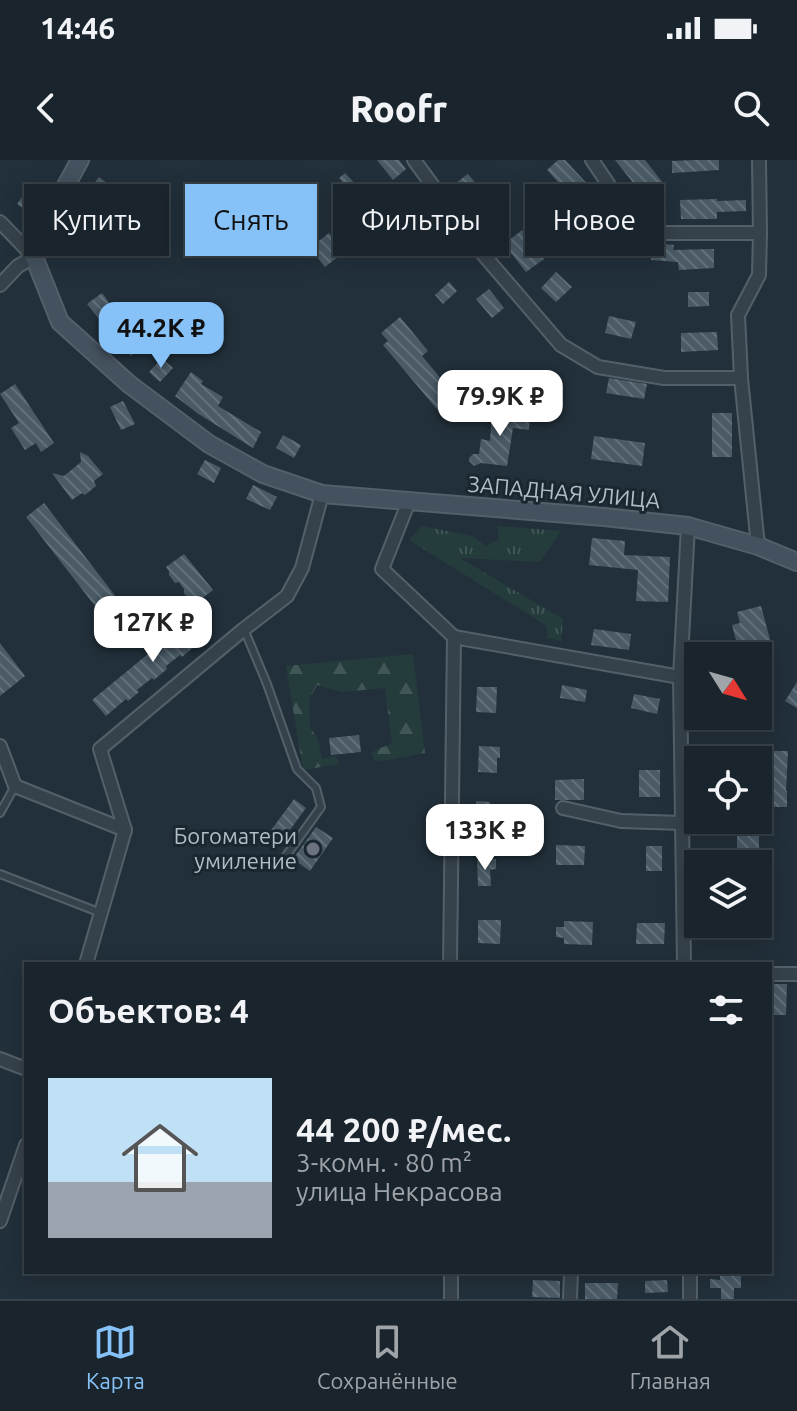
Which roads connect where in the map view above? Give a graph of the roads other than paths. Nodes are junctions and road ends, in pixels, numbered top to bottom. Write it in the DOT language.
graph roads {
  1 [pos="80,160"];
  2 [pos="414,160"];
  3 [pos="592,160"];
  4 [pos="759,160"];
  5 [pos="0,222"];
  6 [pos="760,233"];
  7 [pos="34,257"];
  8 [pos="0,285"];
  9 [pos="741,378"];
  10 [pos="322,494"];
  11 [pos="409,501"];
  12 [pos="688,526"];
  13 [pos="758,546"];
  14 [pos="797,562"];
  15 [pos="244,629"];
  16 [pos="454,637"];
  17 [pos="680,677"];
  18 [pos="0,746"];
  19 [pos="15,786"];
  20 [pos="563,808"];
  21 [pos="0,813"];
  22 [pos="682,823"];
  23 [pos="125,830"];
  24 [pos="283,860"];
  25 [pos="0,874"];
  26 [pos="101,913"];
  27 [pos="87,962"];
  28 [pos="450,962"];
  29 [pos="684,962"];
  30 [pos="772,974"];
  31 [pos="797,974"];
  32 [pos="0,1059"];
  33 [pos="24,1068"];
  34 [pos="24,1151"];
  35 [pos="0,1221"];
  36 [pos="451,1274"];
  37 [pos="571,1274"];
  38 [pos="690,1274"];
  39 [pos="451,1299"];
  40 [pos="570,1299"];
  41 [pos="690,1299"];
  1 -- 7 [label="street"];
  2 -- 9 [label="street"];
  3 -- 6 [label="street"];
  4 -- 6 [label="street"];
  5 -- 7 [label="street"];
  6 -- 9 [label="street"];
  7 -- 8 [label="street"];
  7 -- 10 [label="street, ЗАПАДНАЯ УЛИЦА"];
  9 -- 13 [label="street"];
  10 -- 11 [label="street, ЗАПАДНАЯ УЛИЦА"];
  10 -- 15 [label="street"];
  11 -- 12 [label="street, ЗАПАДНАЯ УЛИЦА"];
  11 -- 16 [label="street"];
  12 -- 13 [label="street, ЗАПАДНАЯ УЛИЦА"];
  12 -- 17 [label="street"];
  13 -- 14 [label="street, ЗАПАДНАЯ УЛИЦА"];
  15 -- 23 [label="street"];
  15 -- 24 [label="lane"];
  16 -- 17 [label="street"];
  16 -- 28 [label="street"];
  17 -- 22 [label="street"];
  18 -- 19 [label="street"];
  19 -- 21 [label="lane"];
  19 -- 23 [label="street"];
  20 -- 22 [label="street"];
  22 -- 29 [label="street"];
  23 -- 26 [label="street"];
  25 -- 26 [label="lane"];
  26 -- 27 [label="street"];
  30 -- 31 [label="street"];
  32 -- 33 [label="street"];
  34 -- 35 [label="street"];
  36 -- 39 [label="street"];
  37 -- 40 [label="street"];
  38 -- 41 [label="street"];
}
